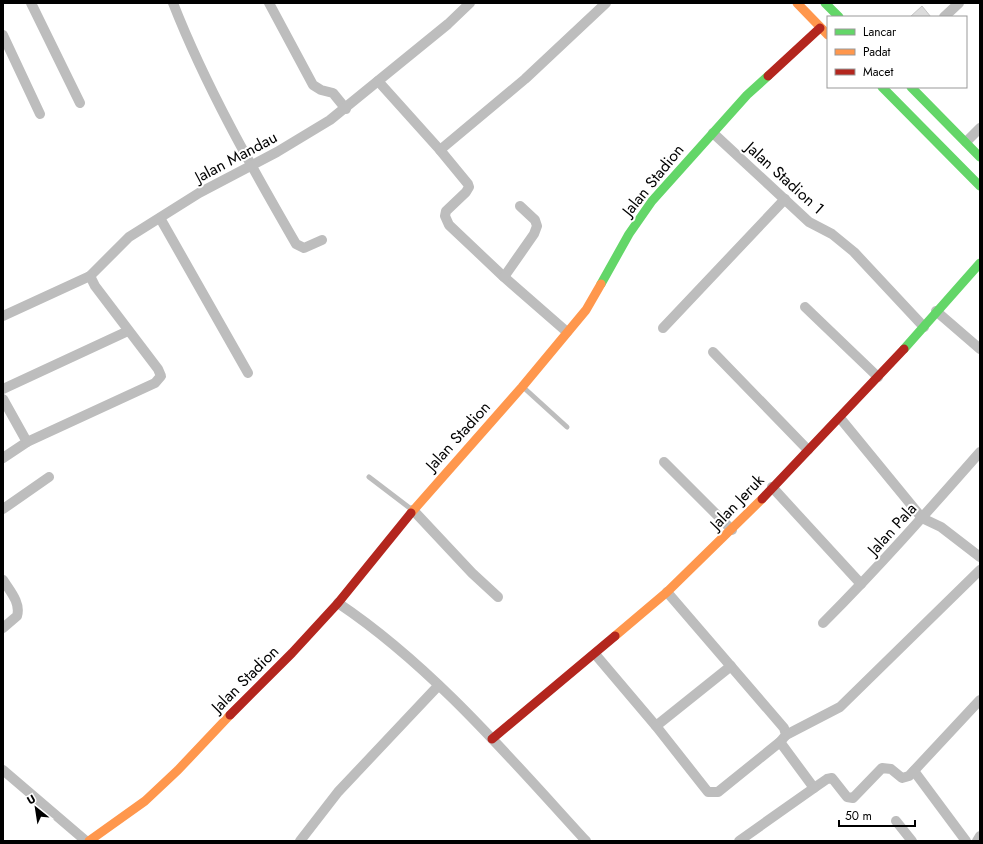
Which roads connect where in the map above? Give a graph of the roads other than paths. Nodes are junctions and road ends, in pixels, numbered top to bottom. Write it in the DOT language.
graph roads {
  1 [pos="31,3"];
  2 [pos="173,3"];
  3 [pos="269,3"];
  4 [pos="470,3"];
  5 [pos="606,3"];
  6 [pos="797,3"];
  7 [pos="825,3"];
  8 [pos="959,3"];
  9 [pos="839,16"];
  10 [pos="945,16"];
  11 [pos="820,28"];
  12 [pos="827,34"];
  13 [pos="3,35"];
  14 [pos="378,81"];
  15 [pos="883,88"];
  16 [pos="912,88"];
  17 [pos="80,103"];
  18 [pos="346,109"];
  19 [pos="40,114"];
  20 [pos="980,128"];
  21 [pos="713,133"];
  22 [pos="966,142"];
  23 [pos="440,150"];
  24 [pos="980,157"];
  25 [pos="251,165"];
  26 [pos="980,186"];
  27 [pos="785,199"];
  28 [pos="520,206"];
  29 [pos="160,218"];
  30 [pos="322,240"];
  31 [pos="980,263"];
  32 [pos="90,276"];
  33 [pos="504,277"];
  34 [pos="805,307"];
  35 [pos="936,311"];
  36 [pos="3,316"];
  37 [pos="924,327"];
  38 [pos="663,328"];
  39 [pos="128,331"];
  40 [pos="567,332"];
  41 [pos="980,349"];
  42 [pos="713,352"];
  43 [pos="248,373"];
  44 [pos="878,377"];
  45 [pos="522,387"];
  46 [pos="3,389"];
  47 [pos="3,399"];
  48 [pos="840,418"];
  49 [pos="567,427"];
  50 [pos="27,442"];
  51 [pos="808,450"];
  52 [pos="980,452"];
  53 [pos="3,458"];
  54 [pos="664,462"];
  55 [pos="369,477"];
  56 [pos="49,478"];
  57 [pos="772,487"];
  58 [pos="3,510"];
  59 [pos="413,510"];
  60 [pos="922,518"];
  61 [pos="732,530"];
  62 [pos="980,558"];
  63 [pos="980,570"];
  64 [pos="3,580"];
  65 [pos="861,584"];
  66 [pos="667,592"];
  67 [pos="498,597"];
  68 [pos="338,603"];
  69 [pos="822,623"];
  70 [pos="3,628"];
  71 [pos="595,654"];
  72 [pos="731,666"];
  73 [pos="438,686"];
  74 [pos="980,700"];
  75 [pos="656,726"];
  76 [pos="783,738"];
  77 [pos="492,739"];
  78 [pos="3,770"];
  79 [pos="914,771"];
  80 [pos="814,788"];
  81 [pos="896,821"];
  82 [pos="980,836"];
  83 [pos="86,841"];
  84 [pos="89,841"];
  85 [pos="300,841"];
  86 [pos="586,841"];
  87 [pos="739,841"];
  88 [pos="912,841"];
  89 [pos="966,841"];
  90 [pos="977,841"];
  1 -- 17 [label="street"];
  2 -- 25 [label="street"];
  3 -- 18 [label="street"];
  4 -- 14 [label="street, Jalan Mandau"];
  5 -- 23 [label="street"];
  6 -- 11 [label="main road"];
  7 -- 9 [label="main road"];
  8 -- 10 [label="street"];
  11 -- 12 [label="main road"];
  11 -- 21 [label="main road, Jalan Stadion"];
  13 -- 19 [label="street"];
  14 -- 18 [label="street, Jalan Mandau"];
  14 -- 23 [label="street"];
  15 -- 26 [label="main road"];
  16 -- 22 [label="main road"];
  18 -- 25 [label="street, Jalan Mandau"];
  20 -- 22 [label="street"];
  21 -- 27 [label="street, Jalan Stadion 1"];
  21 -- 40 [label="main road, Jalan Stadion"];
  22 -- 24 [label="main road"];
  23 -- 33 [label="street"];
  25 -- 29 [label="street, Jalan Mandau"];
  25 -- 30 [label="street"];
  27 -- 37 [label="street, Jalan Stadion 1"];
  27 -- 38 [label="street"];
  28 -- 33 [label="street"];
  29 -- 32 [label="street, Jalan Mandau"];
  29 -- 43 [label="street"];
  31 -- 35 [label="main road, Jalan Jeruk"];
  32 -- 36 [label="street, Jalan Mandau"];
  32 -- 39 [label="street"];
  33 -- 40 [label="street"];
  34 -- 44 [label="street"];
  35 -- 37 [label="main road, Jalan Jeruk"];
  35 -- 41 [label="street"];
  37 -- 44 [label="main road, Jalan Jeruk"];
  39 -- 46 [label="street"];
  39 -- 50 [label="street"];
  40 -- 45 [label="main road, Jalan Stadion"];
  42 -- 51 [label="street"];
  44 -- 48 [label="main road, Jalan Jeruk"];
  45 -- 49 [label="lane"];
  45 -- 59 [label="main road, Jalan Stadion"];
  47 -- 50 [label="street"];
  48 -- 51 [label="main road, Jalan Jeruk"];
  48 -- 60 [label="street"];
  50 -- 53 [label="street"];
  51 -- 57 [label="main road, Jalan Jeruk"];
  52 -- 60 [label="street, Jalan Pala"];
  54 -- 61 [label="street"];
  55 -- 59 [label="lane"];
  56 -- 58 [label="street"];
  57 -- 61 [label="main road, Jalan Jeruk"];
  57 -- 65 [label="street"];
  59 -- 67 [label="street"];
  59 -- 68 [label="main road, Jalan Stadion"];
  60 -- 62 [label="street"];
  60 -- 65 [label="street, Jalan Pala"];
  61 -- 66 [label="main road, Jalan Jeruk"];
  63 -- 76 [label="street"];
  64 -- 70 [label="street"];
  65 -- 69 [label="street, Jalan Pala"];
  66 -- 71 [label="main road, Jalan Jeruk"];
  66 -- 72 [label="street"];
  68 -- 73 [label="street"];
  68 -- 84 [label="main road, Jalan Stadion"];
  71 -- 75 [label="street"];
  71 -- 77 [label="main road, Jalan Jeruk"];
  72 -- 75 [label="street"];
  72 -- 76 [label="street"];
  73 -- 77 [label="street"];
  73 -- 85 [label="street"];
  74 -- 79 [label="street"];
  75 -- 76 [label="street"];
  76 -- 80 [label="street"];
  77 -- 86 [label="street"];
  78 -- 83 [label="street"];
  79 -- 80 [label="street"];
  79 -- 89 [label="street"];
  80 -- 87 [label="street"];
  81 -- 88 [label="street"];
  82 -- 90 [label="street"];
}
